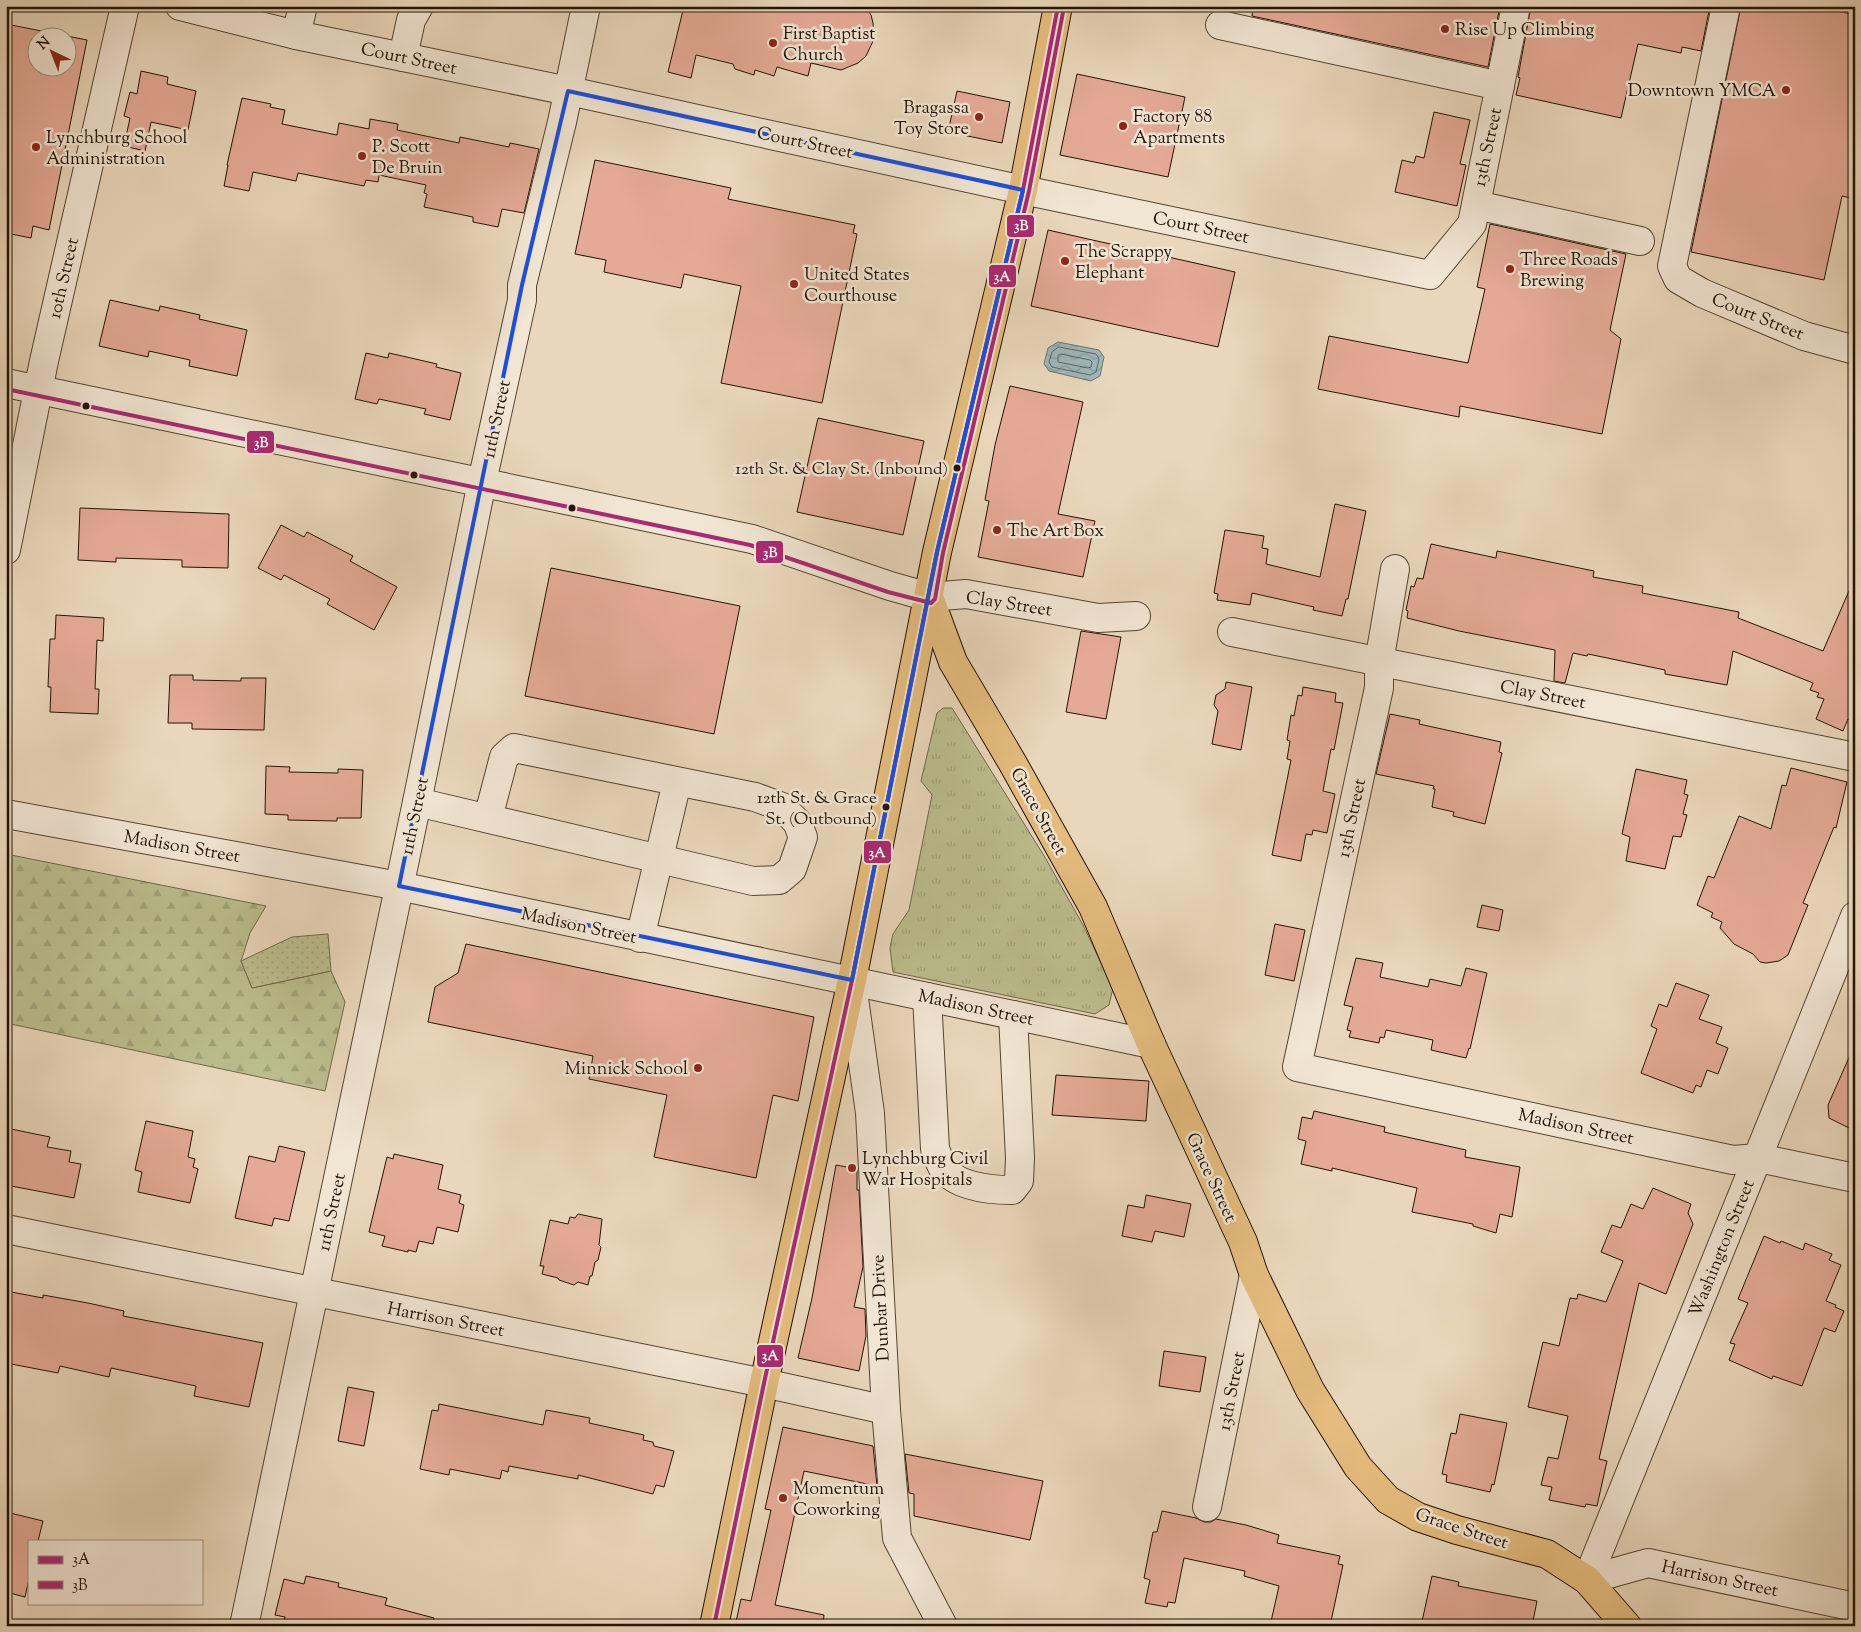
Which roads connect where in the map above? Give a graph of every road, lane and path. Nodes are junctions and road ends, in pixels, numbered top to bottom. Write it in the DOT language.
graph roads {
  1 [pos="125,6"];
  2 [pos="180,6"];
  3 [pos="303,6"];
  4 [pos="418,6"];
  5 [pos="586,6"];
  6 [pos="1058,6"];
  7 [pos="1516,6"];
  8 [pos="1726,6"];
  9 [pos="1220,24"];
  10 [pos="296,35"];
  11 [pos="403,57"];
  12 [pos="1500,86"];
  13 [pos="568,91"];
  14 [pos="1023,190"];
  15 [pos="1476,205"];
  16 [pos="1640,241"];
  17 [pos="1430,275"];
  18 [pos="1855,350"];
  19 [pos="6,383"];
  20 [pos="38,390"];
  21 [pos="482,482"];
  22 [pos="6,550"];
  23 [pos="1395,568"];
  24 [pos="929,597"];
  25 [pos="1136,616"];
  26 [pos="1232,632"];
  27 [pos="1379,662"];
  28 [pos="1855,757"];
  29 [pos="677,782"];
  30 [pos="417,802"];
  31 [pos="6,814"];
  32 [pos="488,818"];
  33 [pos="658,858"];
  34 [pos="399,886"];
  35 [pos="1855,916"];
  36 [pos="640,938"];
  37 [pos="852,980"];
  38 [pos="927,997"];
  39 [pos="1013,1015"];
  40 [pos="1150,1044"];
  41 [pos="1297,1067"];
  42 [pos="1758,1158"];
  43 [pos="1855,1178"];
  44 [pos="6,1229"];
  45 [pos="1254,1275"];
  46 [pos="314,1292"];
  47 [pos="764,1383"];
  48 [pos="886,1410"];
  49 [pos="1207,1508"];
  50 [pos="1587,1580"];
  51 [pos="1855,1607"];
  52 [pos="1620,1623"];
  53 [pos="244,1626"];
  54 [pos="714,1626"];
  55 [pos="943,1626"];
  1 -- 20 [label="street, 10th Street"];
  2 -- 10 [label="street, Court Street"];
  3 -- 10 [label="street"];
  4 -- 11 [label="street"];
  5 -- 13 [label="street, 11th Street"];
  6 -- 14 [label="main road"];
  7 -- 12 [label="street, 13th Street"];
  8 -- 18 [label="street, Court Street"];
  9 -- 12 [label="street"];
  10 -- 11 [label="street, Court Street"];
  11 -- 13 [label="street, Court Street"];
  12 -- 15 [label="street, 13th Street"];
  13 -- 14 [label="street, Court Street"];
  13 -- 21 [label="street, 11th Street"];
  14 -- 17 [label="street, Court Street"];
  14 -- 24 [label="main road"];
  15 -- 16 [label="street"];
  15 -- 17 [label="street, 13th Street"];
  19 -- 20 [label="street, Clay Street"];
  20 -- 21 [label="street, Clay Street"];
  20 -- 22 [label="street, 10th Street"];
  21 -- 24 [label="street, Clay Street"];
  21 -- 30 [label="street, 11th Street"];
  23 -- 27 [label="street, 13th Street"];
  24 -- 25 [label="street, Clay Street"];
  24 -- 37 [label="main road"];
  24 -- 40 [label="main road, Grace Street"];
  26 -- 27 [label="street, Clay Street"];
  27 -- 28 [label="street, Clay Street"];
  27 -- 41 [label="street, 13th Street"];
  29 -- 32 [label="street"];
  29 -- 33 [label="street"];
  29 -- 33 [label="street"];
  30 -- 32 [label="street"];
  30 -- 34 [label="street, 11th Street"];
  31 -- 34 [label="street, Madison Street"];
  32 -- 33 [label="street"];
  33 -- 36 [label="street"];
  34 -- 36 [label="street, Madison Street"];
  34 -- 46 [label="street, 11th Street"];
  35 -- 42 [label="street, Washington Street"];
  36 -- 37 [label="street, Madison Street"];
  37 -- 38 [label="street, Madison Street"];
  37 -- 47 [label="main road"];
  37 -- 48 [label="street, Dunbar Drive"];
  38 -- 39 [label="street, Madison Street"];
  38 -- 39 [label="street"];
  39 -- 40 [label="street, Madison Street"];
  40 -- 45 [label="main road, Grace Street"];
  41 -- 42 [label="street, Madison Street"];
  42 -- 43 [label="street, Madison Street"];
  42 -- 50 [label="street, Washington Street"];
  44 -- 46 [label="street, Harrison Street"];
  45 -- 49 [label="street, 13th Street"];
  45 -- 50 [label="main road, Grace Street"];
  46 -- 47 [label="street, Harrison Street"];
  46 -- 53 [label="street, 11th Street"];
  47 -- 48 [label="street, Harrison Street"];
  47 -- 54 [label="main road"];
  48 -- 55 [label="street, Dunbar Drive"];
  50 -- 51 [label="street, Harrison Street"];
  50 -- 52 [label="main road, Grace Street"];
}
